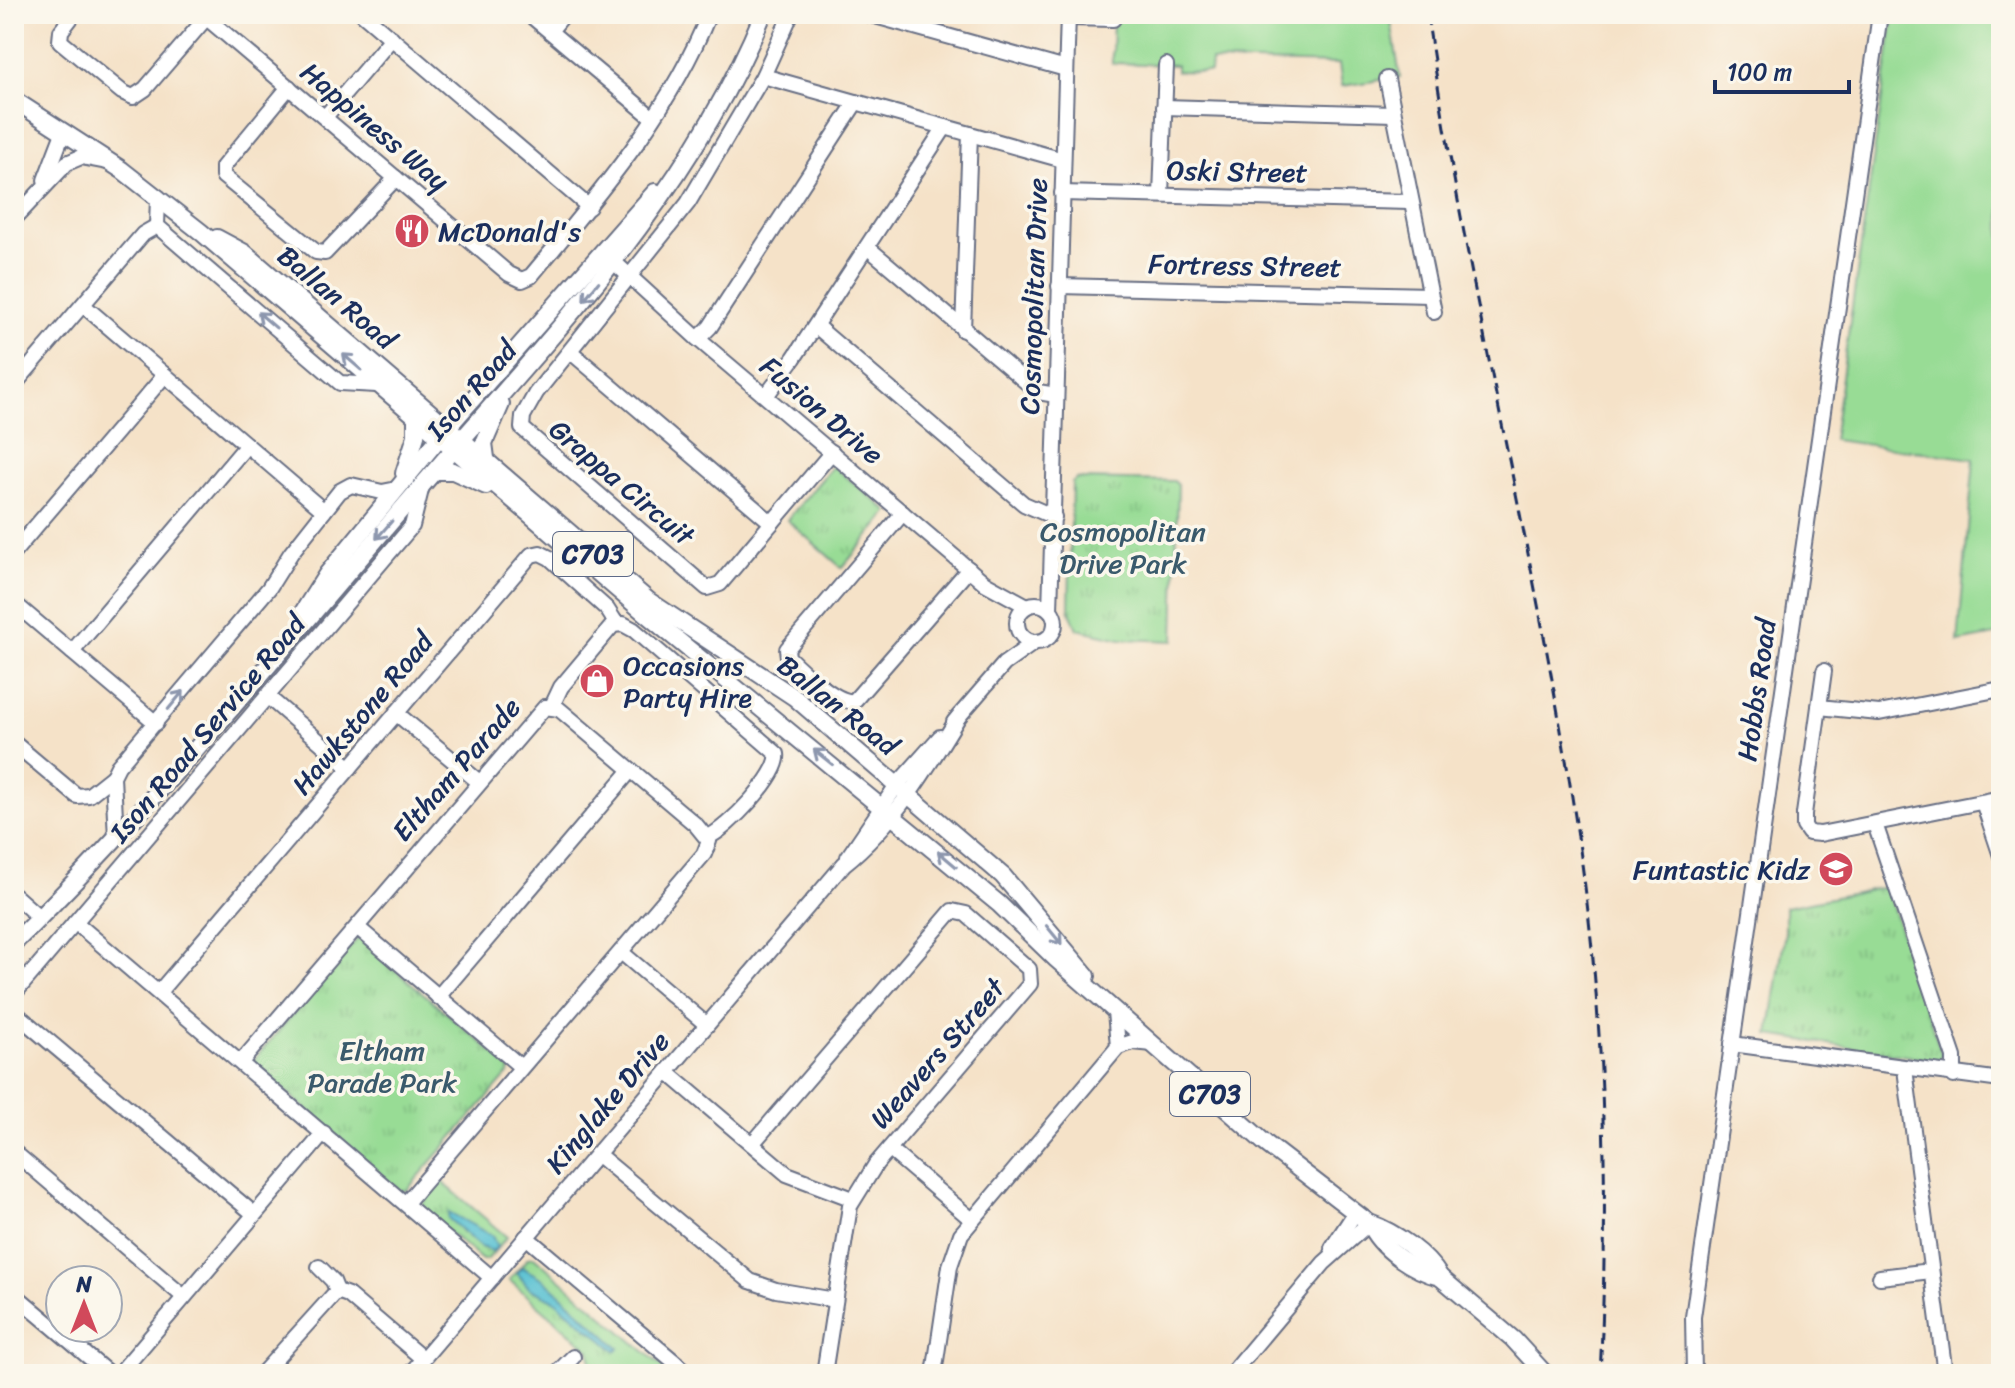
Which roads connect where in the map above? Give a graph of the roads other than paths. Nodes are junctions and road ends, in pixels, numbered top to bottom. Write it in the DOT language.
graph roads {
  1 [pos="74,14"];
  2 [pos="363,14"];
  3 [pos="529,14"];
  4 [pos="564,14"];
  5 [pos="763,14"];
  6 [pos="791,14"];
  7 [pos="868,14"];
  8 [pos="1880,14"];
  9 [pos="204,16"];
  10 [pos="1068,16"];
  11 [pos="704,17"];
  12 [pos="1113,19"];
  13 [pos="550,31"];
  14 [pos="392,38"];
  15 [pos="1166,65"];
  16 [pos="1066,69"];
  17 [pos="763,76"];
  18 [pos="1387,79"];
  19 [pos="289,87"];
  20 [pos="14,100"];
  21 [pos="856,102"];
  22 [pos="1164,107"];
  23 [pos="1393,114"];
  24 [pos="325,117"];
  25 [pos="653,118"];
  26 [pos="945,127"];
  27 [pos="63,133"];
  28 [pos="970,134"];
  29 [pos="700,136"];
  30 [pos="1063,160"];
  31 [pos="112,164"];
  32 [pos="396,178"];
  33 [pos="44,184"];
  34 [pos="1062,193"];
  35 [pos="1161,195"];
  36 [pos="158,197"];
  37 [pos="1410,202"];
  38 [pos="589,207"];
  39 [pos="14,219"];
  40 [pos="157,226"];
  41 [pos="201,232"];
  42 [pos="867,247"];
  43 [pos="593,259"];
  44 [pos="615,263"];
  45 [pos="629,276"];
  46 [pos="1059,286"];
  47 [pos="1430,295"];
  48 [pos="83,305"];
  49 [pos="1434,312"];
  50 [pos="816,326"];
  51 [pos="963,330"];
  52 [pos="698,339"];
  53 [pos="571,352"];
  54 [pos="165,375"];
  55 [pos="514,381"];
  56 [pos="14,385"];
  57 [pos="377,385"];
  58 [pos="405,388"];
  59 [pos="1056,395"];
  60 [pos="766,396"];
  61 [pos="468,404"];
  62 [pos="416,419"];
  63 [pos="444,432"];
  64 [pos="458,444"];
  65 [pos="247,445"];
  66 [pos="832,452"];
  67 [pos="486,458"];
  68 [pos="435,471"];
  69 [pos="422,486"];
  70 [pos="397,489"];
  71 [pos="509,497"];
  72 [pos="324,511"];
  73 [pos="903,513"];
  74 [pos="1054,517"];
  75 [pos="772,523"];
  76 [pos="14,552"];
  77 [pos="969,569"];
  78 [pos="14,603"];
  79 [pos="1030,614"];
  80 [pos="616,623"];
  81 [pos="1035,642"];
  82 [pos="72,652"];
  83 [pos="1004,664"];
  84 [pos="267,667"];
  85 [pos="1824,671"];
  86 [pos="2001,689"];
  87 [pos="267,696"];
  88 [pos="552,706"];
  89 [pos="1819,707"];
  90 [pos="396,713"];
  91 [pos="959,716"];
  92 [pos="156,723"];
  93 [pos="14,743"];
  94 [pos="350,768"];
  95 [pos="631,770"];
  96 [pos="113,776"];
  97 [pos="479,782"];
  98 [pos="902,789"];
  99 [pos="2001,798"];
  100 [pos="1983,802"];
  101 [pos="889,810"];
  102 [pos="1875,824"];
  103 [pos="708,837"];
  104 [pos="116,838"];
  105 [pos="2001,856"];
  106 [pos="14,895"];
  107 [pos="40,918"];
  108 [pos="78,919"];
  109 [pos="357,927"];
  110 [pos="14,943"];
  111 [pos="621,952"];
  112 [pos="159,992"];
  113 [pos="14,994"];
  114 [pos="438,997"];
  115 [pos="1115,1011"];
  116 [pos="14,1012"];
  117 [pos="707,1025"];
  118 [pos="1153,1044"];
  119 [pos="1732,1044"];
  120 [pos="1118,1047"];
  121 [pos="241,1062"];
  122 [pos="521,1067"];
  123 [pos="1905,1069"];
  124 [pos="667,1072"];
  125 [pos="1954,1076"];
  126 [pos="2001,1080"];
  127 [pos="324,1133"];
  128 [pos="752,1144"];
  129 [pos="889,1149"];
  130 [pos="14,1152"];
  131 [pos="597,1154"];
  132 [pos="853,1199"];
  133 [pos="406,1203"];
  134 [pos="1355,1213"];
  135 [pos="254,1214"];
  136 [pos="971,1219"];
  137 [pos="1369,1223"];
  138 [pos="526,1237"];
  139 [pos="1324,1263"];
  140 [pos="319,1267"];
  141 [pos="1931,1271"];
  142 [pos="1880,1277"];
  143 [pos="492,1278"];
  144 [pos="337,1291"];
  145 [pos="14,1294"];
  146 [pos="184,1297"];
  147 [pos="835,1300"];
  148 [pos="573,1357"];
  149 [pos="423,1359"];
  150 [pos="109,1374"];
  151 [pos="119,1374"];
  152 [pos="262,1374"];
  153 [pos="410,1374"];
  154 [pos="556,1374"];
  155 [pos="689,1374"];
  156 [pos="824,1374"];
  157 [pos="934,1374"];
  158 [pos="1231,1374"];
  159 [pos="1545,1374"];
  160 [pos="1694,1374"];
  161 [pos="1945,1374"];
  1 -- 9 [label="street"];
  2 -- 14 [label="street"];
  3 -- 13 [label="street"];
  4 -- 13 [label="street"];
  5 -- 29 [label="main road, Ison Road"];
  6 -- 17 [label="street, Grappa Circuit"];
  7 -- 16 [label="street"];
  8 -- 119 [label="street, Hobbs Road"];
  9 -- 19 [label="street, Happiness Way"];
  10 -- 12 [label="street"];
  10 -- 16 [label="street, Cosmopolitan Drive"];
  11 -- 25 [label="street, Happiness Way"];
  13 -- 25 [label="street"];
  14 -- 24 [label="street"];
  14 -- 38 [label="street"];
  15 -- 22 [label="street"];
  16 -- 30 [label="street, Cosmopolitan Drive"];
  17 -- 21 [label="street"];
  17 -- 45 [label="street, Grappa Circuit"];
  18 -- 23 [label="street"];
  19 -- 24 [label="street, Happiness Way"];
  19 -- 32 [label="street"];
  20 -- 27 [label="main road, Ballan Road / C703"];
  21 -- 26 [label="street"];
  21 -- 52 [label="street"];
  22 -- 23 [label="street"];
  22 -- 35 [label="street"];
  23 -- 37 [label="street"];
  24 -- 32 [label="street, Happiness Way"];
  25 -- 38 [label="street, Happiness Way"];
  26 -- 28 [label="street"];
  26 -- 42 [label="street"];
  27 -- 31 [label="main road, Ballan Road / C703"];
  27 -- 33 [label="street"];
  28 -- 30 [label="street"];
  28 -- 51 [label="street"];
  29 -- 43 [label="main road, Ison Road"];
  29 -- 44 [label="main road, Ison Road"];
  30 -- 34 [label="street, Cosmopolitan Drive"];
  31 -- 33 [label="street"];
  31 -- 36 [label="main road, Ballan Road / C703"];
  32 -- 38 [label="street, Happiness Way"];
  33 -- 39 [label="street"];
  34 -- 35 [label="street, Oski Street"];
  34 -- 46 [label="street, Cosmopolitan Drive"];
  35 -- 37 [label="street, Oski Street"];
  36 -- 40 [label="street"];
  36 -- 41 [label="main road, Ballan Road / C703"];
  37 -- 47 [label="street"];
  40 -- 48 [label="street"];
  57 -- 40 [label="street, Ballan Road, one-way"];
  57 -- 41 [label="main road, Ballan Road / C703, one-way"];
  41 -- 58 [label="main road, Ballan Road / C703"];
  42 -- 50 [label="street"];
  42 -- 51 [label="street"];
  43 -- 44 [label="main road"];
  43 -- 61 [label="main road, Ison Road"];
  44 -- 45 [label="street, Fusion Drive"];
  44 -- 55 [label="main road, Ison Road, one-way"];
  45 -- 52 [label="street, Fusion Drive"];
  45 -- 53 [label="street, Grappa Circuit"];
  46 -- 47 [label="street, Fortress Street"];
  46 -- 59 [label="street, Cosmopolitan Drive"];
  47 -- 49 [label="street"];
  48 -- 54 [label="street"];
  48 -- 56 [label="street"];
  50 -- 60 [label="street"];
  50 -- 74 [label="street"];
  51 -- 59 [label="street"];
  52 -- 60 [label="street, Fusion Drive"];
  53 -- 75 [label="street"];
  53 -- 75 [label="street, Grappa Circuit"];
  54 -- 65 [label="street"];
  54 -- 76 [label="street"];
  55 -- 64 [label="main road, Ison Road"];
  55 -- 67 [label="main road"];
  57 -- 62 [label="main road, Ballan Road / C703"];
  58 -- 61 [label="main road"];
  58 -- 63 [label="main road, Ballan Road / C703"];
  59 -- 74 [label="street, Cosmopolitan Drive"];
  60 -- 66 [label="street, Fusion Drive"];
  61 -- 63 [label="main road, Ison Road"];
  62 -- 63 [label="main road, Ballan Road / C703"];
  62 -- 70 [label="main road"];
  63 -- 64 [label="main road, Ballan Road / C703"];
  63 -- 70 [label="main road, Ison Road"];
  64 -- 67 [label="main road, Ballan Road / C703"];
  64 -- 68 [label="main road, Ison Road"];
  64 -- 71 [label="main road, Ballan Road / C703"];
  65 -- 72 [label="street"];
  65 -- 82 [label="street"];
  66 -- 73 [label="street, Fusion Drive"];
  66 -- 75 [label="street, Grappa Circuit"];
  67 -- 98 [label="main road, Ballan Road / C703"];
  68 -- 69 [label="main road, Ison Road"];
  68 -- 71 [label="main road"];
  69 -- 84 [label="main road, Ison Road, one-way"];
  69 -- 87 [label="street, Ison Road Service Road"];
  70 -- 72 [label="street, Ison Road Service Road"];
  70 -- 84 [label="main road, Ison Road"];
  101 -- 71 [label="main road, Ballan Road / C703, one-way"];
  92 -- 72 [label="street, Ison Road Service Road, one-way"];
  73 -- 77 [label="street, Fusion Drive"];
  73 -- 77 [label="street"];
  74 -- 79 [label="street, Cosmopolitan Drive"];
  77 -- 79 [label="street, Fusion Drive"];
  78 -- 82 [label="street"];
  79 -- 81 [label="street, Fusion Drive"];
  79 -- 81 [label="street"];
  79 -- 83 [label="street, Cosmopolitan Drive"];
  80 -- 88 [label="street"];
  80 -- 90 [label="street, Hawkstone Road"];
  80 -- 103 [label="street"];
  81 -- 83 [label="street, Cosmopolitan Drive"];
  82 -- 92 [label="street"];
  83 -- 91 [label="street, Cosmopolitan Drive"];
  84 -- 104 [label="main road, Ison Road"];
  85 -- 89 [label="street"];
  86 -- 89 [label="street"];
  87 -- 94 [label="street"];
  87 -- 108 [label="street, Ison Road Service Road"];
  88 -- 95 [label="street, Eltham Parade"];
  88 -- 97 [label="street, Eltham Parade"];
  89 -- 102 [label="street"];
  90 -- 94 [label="street, Hawkstone Road"];
  90 -- 97 [label="street"];
  91 -- 98 [label="street, Cosmopolitan Drive"];
  91 -- 98 [label="street, Cosmopolitan Drive"];
  92 -- 96 [label="street, Ison Road Service Road"];
  93 -- 96 [label="street"];
  94 -- 112 [label="street, Hawkstone Road"];
  95 -- 103 [label="street, Eltham Parade"];
  95 -- 114 [label="street"];
  96 -- 104 [label="street, Ison Road Service Road"];
  97 -- 109 [label="street, Eltham Parade"];
  98 -- 101 [label="street, Cosmopolitan Drive"];
  98 -- 115 [label="main road, Ballan Road / C703, one-way"];
  99 -- 100 [label="street"];
  100 -- 102 [label="street"];
  100 -- 105 [label="street"];
  115 -- 101 [label="main road, Ballan Road / C703, one-way"];
  101 -- 117 [label="street, Kinglake Drive"];
  102 -- 125 [label="street"];
  103 -- 111 [label="street"];
  104 -- 107 [label="main road, Ison Road"];
  106 -- 107 [label="street"];
  107 -- 110 [label="main road, Ison Road"];
  108 -- 112 [label="street"];
  108 -- 113 [label="street, Ison Road Service Road"];
  109 -- 114 [label="street"];
  109 -- 121 [label="street, Eltham Parade"];
  111 -- 117 [label="street"];
  111 -- 122 [label="street"];
  112 -- 121 [label="street"];
  114 -- 122 [label="street"];
  115 -- 118 [label="main road, Ballan Road / C703"];
  115 -- 120 [label="street"];
  116 -- 135 [label="street"];
  117 -- 124 [label="street, Kinglake Drive"];
  118 -- 120 [label="street"];
  118 -- 134 [label="main road, Ballan Road / C703"];
  119 -- 123 [label="street"];
  119 -- 160 [label="street, Hobbs Road"];
  120 -- 136 [label="street"];
  121 -- 127 [label="street"];
  122 -- 133 [label="street"];
  123 -- 125 [label="street"];
  123 -- 141 [label="street"];
  124 -- 128 [label="street"];
  124 -- 131 [label="street, Kinglake Drive"];
  125 -- 126 [label="street"];
  127 -- 133 [label="street"];
  127 -- 135 [label="street"];
  128 -- 129 [label="street, Weavers Street"];
  128 -- 132 [label="street"];
  129 -- 132 [label="street, Weavers Street"];
  129 -- 136 [label="street"];
  130 -- 146 [label="street"];
  131 -- 138 [label="street, Kinglake Drive"];
  131 -- 147 [label="street"];
  132 -- 147 [label="street, Weavers Street"];
  133 -- 143 [label="street"];
  134 -- 137 [label="main road, Ballan Road / C703"];
  134 -- 139 [label="street"];
  135 -- 146 [label="street"];
  136 -- 157 [label="street"];
  137 -- 139 [label="street"];
  137 -- 159 [label="main road, Ballan Road / C703"];
  138 -- 143 [label="street, Kinglake Drive"];
  138 -- 155 [label="street"];
  139 -- 158 [label="street"];
  140 -- 144 [label="street"];
  141 -- 142 [label="street"];
  141 -- 161 [label="street"];
  143 -- 149 [label="street, Kinglake Drive"];
  144 -- 149 [label="street"];
  144 -- 152 [label="street"];
  145 -- 150 [label="street"];
  146 -- 151 [label="street"];
  147 -- 156 [label="street, Weavers Street"];
  148 -- 154 [label="street"];
  149 -- 153 [label="street, Kinglake Drive"];
}
